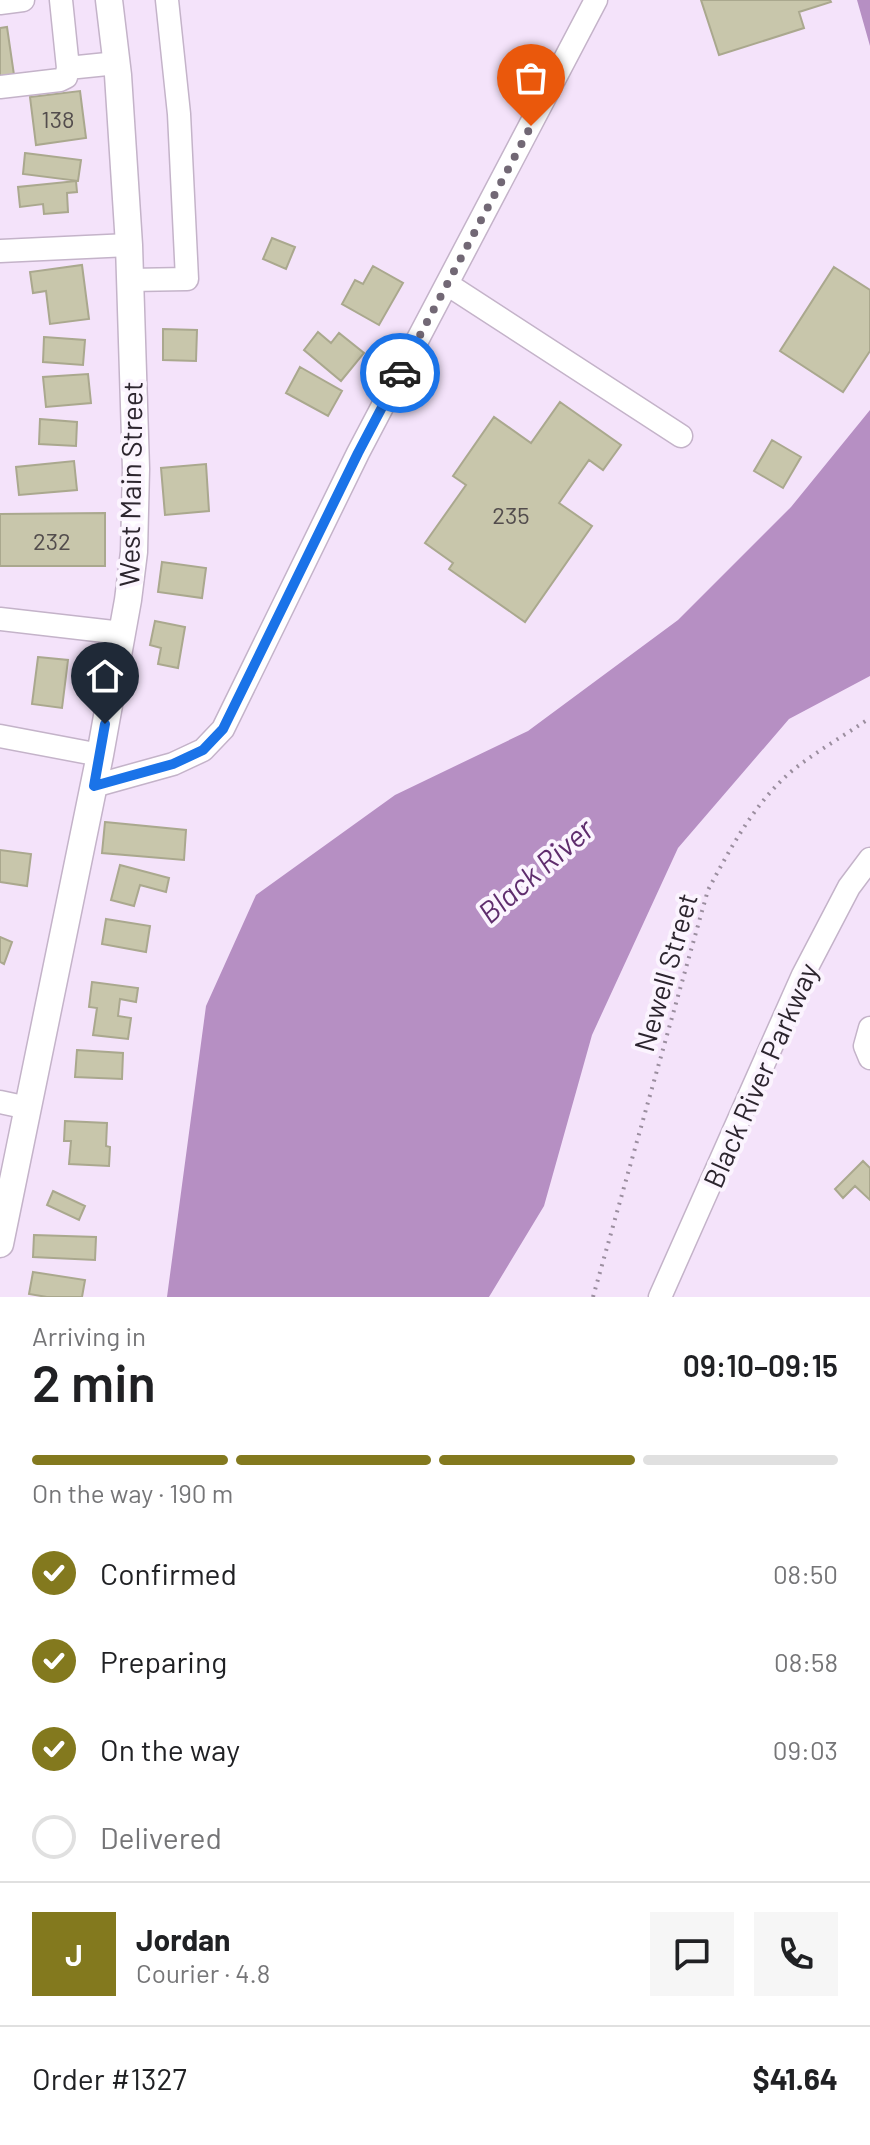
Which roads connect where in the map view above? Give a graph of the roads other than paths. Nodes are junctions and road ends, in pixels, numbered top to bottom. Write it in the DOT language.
graph roads {
  1 [pos="23,0"];
  2 [pos="61,0"];
  3 [pos="109,0"];
  4 [pos="167,0"];
  5 [pos="596,0"];
  6 [pos="0,3"];
  7 [pos="117,63"];
  8 [pos="68,68"];
  9 [pos="0,87"];
  10 [pos="129,245"];
  11 [pos="0,251"];
  12 [pos="130,280"];
  13 [pos="447,284"];
  14 [pos="681,436"];
  15 [pos="0,619"];
  16 [pos="122,633"];
  17 [pos="0,736"];
  18 [pos="100,755"];
  19 [pos="94,786"];
  20 [pos="870,859"];
  21 [pos="870,1028"];
  22 [pos="870,1058"];
  23 [pos="0,1102"];
  24 [pos="28,1108"];
  25 [pos="0,1244"];
  26 [pos="660,1297"];
  1 -- 6 [label="street"];
  2 -- 8 [label="street"];
  3 -- 7 [label="main road, West Main Street"];
  4 -- 12 [label="street"];
  5 -- 13 [label="street"];
  7 -- 8 [label="street"];
  7 -- 10 [label="main road, West Main Street"];
  8 -- 9 [label="street"];
  10 -- 11 [label="street"];
  10 -- 12 [label="main road, West Main Street"];
  12 -- 16 [label="main road, West Main Street"];
  13 -- 14 [label="street"];
  13 -- 19 [label="street"];
  15 -- 16 [label="street"];
  16 -- 18 [label="main road, West Main Street"];
  17 -- 18 [label="street"];
  18 -- 19 [label="main road, West Main Street"];
  19 -- 24 [label="main road, West Main Street"];
  20 -- 26 [label="street, Black River Parkway"];
  21 -- 22 [label="street"];
  23 -- 24 [label="street"];
  24 -- 25 [label="main road, West Main Street"];
}
